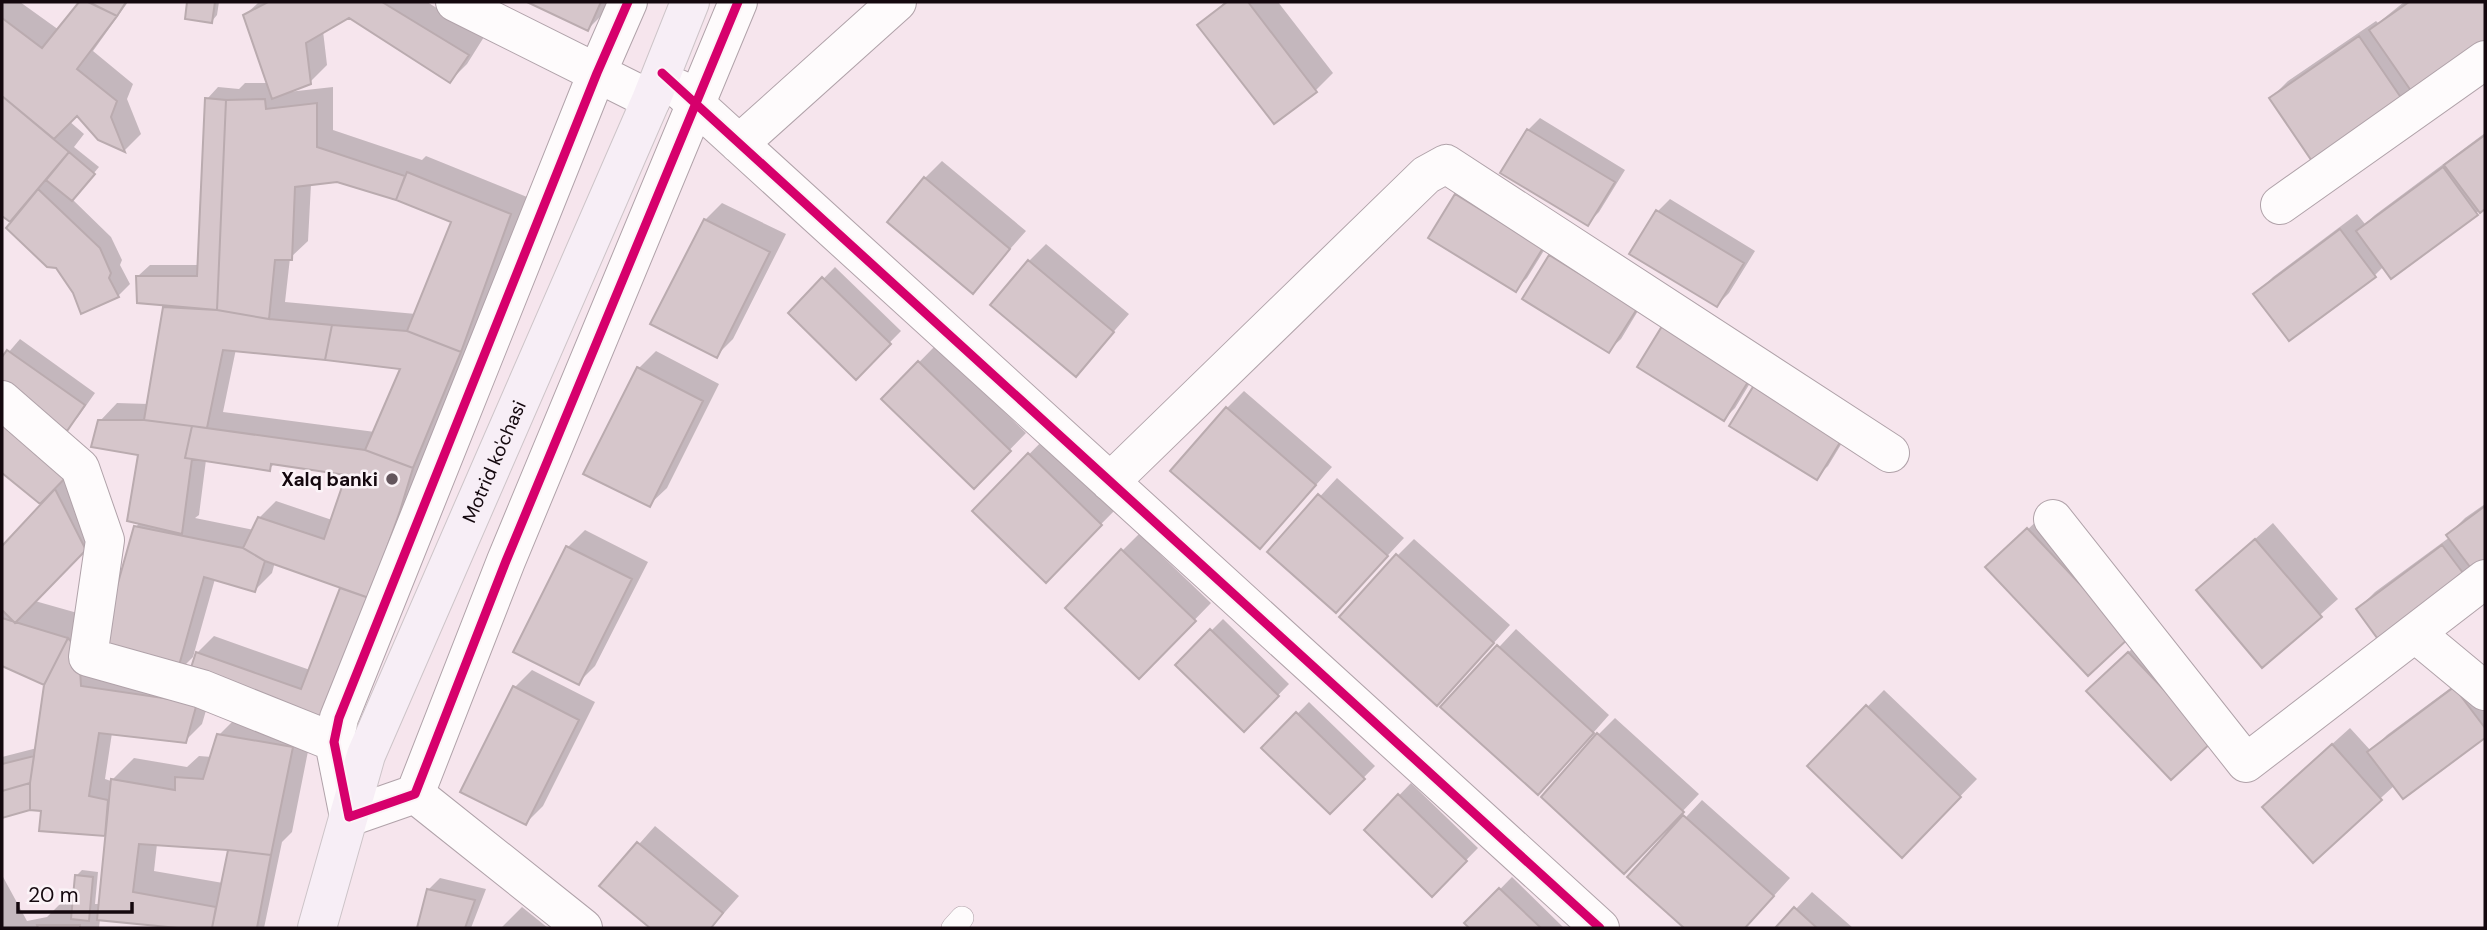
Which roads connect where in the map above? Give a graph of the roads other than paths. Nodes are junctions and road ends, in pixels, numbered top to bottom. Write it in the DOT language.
graph roads {
  1 [pos="455,2"];
  2 [pos="628,2"];
  3 [pos="690,2"];
  4 [pos="897,2"];
  5 [pos="731,4"];
  6 [pos="2485,60"];
  7 [pos="597,73"];
  8 [pos="657,87"];
  9 [pos="696,104"];
  10 [pos="739,144"];
  11 [pos="2280,205"];
  12 [pos="2,400"];
  13 [pos="1890,453"];
  14 [pos="1110,482"];
  15 [pos="2053,519"];
  16 [pos="2485,579"];
  17 [pos="2416,633"];
  18 [pos="2485,691"];
  19 [pos="350,748"];
  20 [pos="415,794"];
  21 [pos="349,817"];
  22 [pos="317,928"];
  23 [pos="583,928"];
  24 [pos="1600,928"];
  1 -- 7 [label="street"];
  2 -- 7 [label="street"];
  3 -- 8 [label="main road, Motrid ko'chasi"];
  4 -- 10 [label="street"];
  5 -- 9 [label="street"];
  6 -- 11 [label="street"];
  7 -- 8 [label="street"];
  7 -- 19 [label="street"];
  8 -- 9 [label="street"];
  8 -- 19 [label="main road, Motrid ko'chasi"];
  9 -- 10 [label="street"];
  9 -- 20 [label="street"];
  10 -- 14 [label="street"];
  12 -- 19 [label="street"];
  13 -- 14 [label="street"];
  14 -- 24 [label="street"];
  15 -- 17 [label="street"];
  16 -- 17 [label="street"];
  17 -- 18 [label="street"];
  19 -- 21 [label="main road, Motrid ko'chasi"];
  20 -- 21 [label="street"];
  20 -- 23 [label="street"];
  21 -- 22 [label="main road, Motrid ko'chasi"];
}
